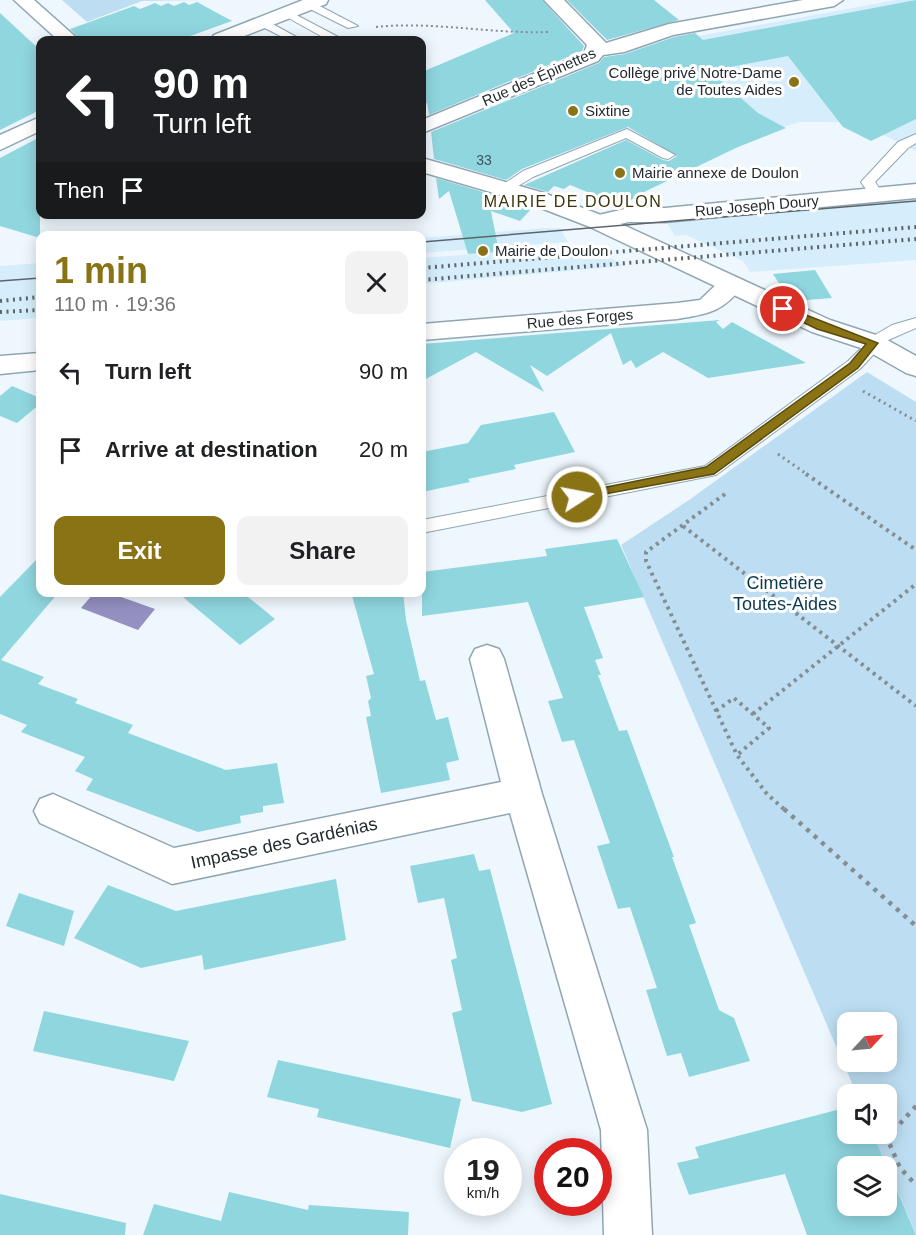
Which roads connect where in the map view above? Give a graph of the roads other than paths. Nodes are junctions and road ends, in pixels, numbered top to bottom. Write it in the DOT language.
graph roads {
  1 [pos="23,0"];
  2 [pos="553,0"];
  3 [pos="834,0"];
  4 [pos="313,2"];
  5 [pos="287,13"];
  6 [pos="263,22"];
  7 [pos="352,26"];
  8 [pos="64,36"];
  9 [pos="228,36"];
  10 [pos="289,36"];
  11 [pos="327,36"];
  12 [pos="597,50"];
  13 [pos="36,125"];
  14 [pos="426,125"];
  15 [pos="916,138"];
  16 [pos="0,143"];
  17 [pos="668,155"];
  18 [pos="426,166"];
  19 [pos="505,188"];
  20 [pos="916,191"];
  21 [pos="877,195"];
  22 [pos="598,222"];
  23 [pos="729,285"];
  24 [pos="916,323"];
  25 [pos="426,332"];
  26 [pos="873,343"];
  27 [pos="36,362"];
  28 [pos="0,365"];
  29 [pos="916,367"];
  30 [pos="426,527"];
  31 [pos="487,659"];
  32 [pos="523,794"];
  33 [pos="53,811"];
  34 [pos="628,1235"];
  1 -- 8 [label="street"];
  2 -- 12 [label="street"];
  3 -- 12 [label="street, Rue des Épinettes"];
  4 -- 5 [label="street"];
  4 -- 7 [label="lane"];
  5 -- 6 [label="street"];
  5 -- 11 [label="lane"];
  6 -- 9 [label="street"];
  6 -- 10 [label="lane"];
  12 -- 14 [label="street, Rue des Épinettes"];
  13 -- 16 [label="street"];
  15 -- 21 [label="lane"];
  17 -- 19 [label="lane"];
  18 -- 19 [label="street"];
  19 -- 22 [label="street"];
  20 -- 21 [label="street, Rue Joseph Doury"];
  21 -- 22 [label="street, Rue Joseph Doury"];
  22 -- 23 [label="street"];
  23 -- 25 [label="street, Rue des Forges"];
  23 -- 26 [label="street"];
  24 -- 26 [label="lane"];
  26 -- 29 [label="street"];
  26 -- 30 [label="lane"];
  27 -- 28 [label="street"];
  31 -- 32 [label="street"];
  32 -- 33 [label="street, Impasse des Gardénias"];
  32 -- 34 [label="street"];
}
